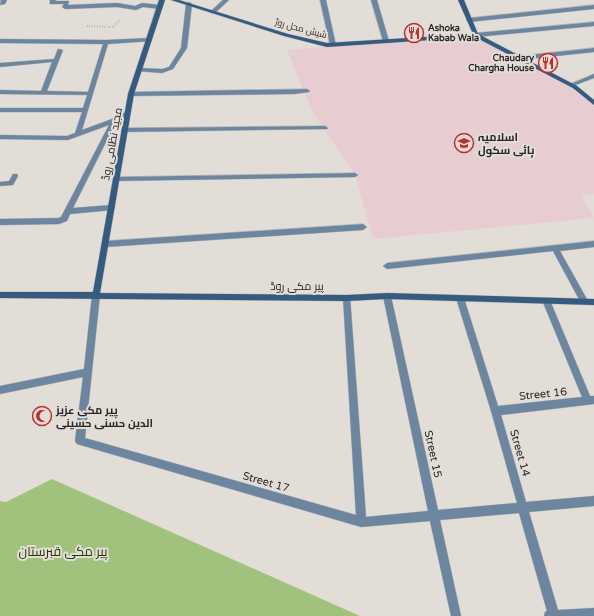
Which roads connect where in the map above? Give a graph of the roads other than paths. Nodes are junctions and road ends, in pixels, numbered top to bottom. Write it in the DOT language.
graph roads {
  1 [pos="4,0"];
  2 [pos="53,0"];
  3 [pos="174,0"];
  4 [pos="226,0"];
  5 [pos="323,0"];
  6 [pos="374,0"];
  7 [pos="461,0"];
  8 [pos="0,3"];
  9 [pos="161,3"];
  10 [pos="189,4"];
  11 [pos="594,7"];
  12 [pos="213,12"];
  13 [pos="469,20"];
  14 [pos="594,24"];
  15 [pos="476,35"];
  16 [pos="150,40"];
  17 [pos="0,41"];
  18 [pos="386,41"];
  19 [pos="106,42"];
  20 [pos="333,45"];
  21 [pos="60,50"];
  22 [pos="594,50"];
  23 [pos="519,58"];
  24 [pos="56,60"];
  25 [pos="0,65"];
  26 [pos="139,70"];
  27 [pos="594,76"];
  28 [pos="571,85"];
  29 [pos="307,90"];
  30 [pos="0,92"];
  31 [pos="43,93"];
  32 [pos="90,94"];
  33 [pos="131,94"];
  34 [pos="594,104"];
  35 [pos="0,110"];
  36 [pos="85,110"];
  37 [pos="127,114"];
  38 [pos="113,121"];
  39 [pos="325,128"];
  40 [pos="124,130"];
  41 [pos="78,134"];
  42 [pos="0,137"];
  43 [pos="355,175"];
  44 [pos="15,176"];
  45 [pos="116,179"];
  46 [pos="0,184"];
  47 [pos="110,208"];
  48 [pos="68,211"];
  49 [pos="0,222"];
  50 [pos="363,226"];
  51 [pos="105,244"];
  52 [pos="594,244"];
  53 [pos="555,248"];
  54 [pos="387,266"];
  55 [pos="0,295"];
  56 [pos="96,296"];
  57 [pos="388,296"];
  58 [pos="347,298"];
  59 [pos="460,298"];
  60 [pos="546,300"];
  61 [pos="584,301"];
  62 [pos="594,302"];
  63 [pos="88,372"];
  64 [pos="0,390"];
  65 [pos="591,400"];
  66 [pos="495,411"];
  67 [pos="594,501"];
  68 [pos="523,507"];
  69 [pos="434,515"];
  70 [pos="361,522"];
  71 [pos="594,613"];
  72 [pos="456,616"];
  73 [pos="549,616"];
  74 [pos="554,616"];
  1 -- 8 [label="street"];
  2 -- 9 [label="street"];
  3 -- 10 [label="street, شیش محل روڑ"];
  4 -- 12 [label="street"];
  5 -- 20 [label="street"];
  6 -- 18 [label="street"];
  7 -- 13 [label="street"];
  9 -- 16 [label="street, مجید نظامی روڈ"];
  10 -- 12 [label="street, شیش محل روڑ"];
  10 -- 26 [label="street"];
  11 -- 13 [label="street"];
  12 -- 20 [label="street, شیش محل روڑ"];
  13 -- 15 [label="street"];
  14 -- 15 [label="street"];
  15 -- 18 [label="street, شیش محل روڑ"];
  15 -- 23 [label="street"];
  16 -- 19 [label="street"];
  16 -- 26 [label="street, مجید نظامی روڈ"];
  17 -- 19 [label="street"];
  18 -- 20 [label="street, شیش محل روڑ"];
  19 -- 32 [label="street"];
  21 -- 24 [label="street"];
  22 -- 23 [label="street"];
  23 -- 28 [label="street"];
  24 -- 25 [label="street"];
  24 -- 31 [label="street"];
  26 -- 33 [label="street, مجید نظامی روڈ"];
  27 -- 28 [label="street"];
  28 -- 34 [label="street"];
  29 -- 33 [label="street"];
  30 -- 31 [label="street"];
  31 -- 32 [label="street"];
  32 -- 36 [label="street"];
  33 -- 37 [label="street, مجید نظامی روڈ"];
  35 -- 36 [label="street"];
  36 -- 41 [label="street"];
  37 -- 38 [label="street"];
  37 -- 40 [label="street, مجید نظامی روڈ"];
  38 -- 41 [label="street"];
  38 -- 48 [label="street"];
  39 -- 40 [label="street"];
  40 -- 45 [label="street, مجید نظامی روڈ"];
  41 -- 42 [label="street"];
  43 -- 45 [label="street"];
  44 -- 46 [label="street"];
  45 -- 47 [label="street, مجید نظامی روڈ"];
  47 -- 48 [label="street"];
  47 -- 51 [label="street, مجید نظامی روڈ"];
  48 -- 49 [label="street"];
  50 -- 51 [label="street"];
  51 -- 56 [label="street, مجید نظامی روڈ"];
  52 -- 53 [label="street"];
  53 -- 54 [label="street"];
  53 -- 61 [label="street"];
  55 -- 56 [label="street, پیر مکی روڈ"];
  56 -- 58 [label="street, پیر مکی روڈ"];
  56 -- 63 [label="street, Street 17"];
  57 -- 58 [label="street, پیر مکی روڈ"];
  57 -- 59 [label="street, پیر مکی روڈ"];
  57 -- 69 [label="street, Street 15"];
  58 -- 70 [label="street"];
  59 -- 60 [label="street, پیر مکی روڈ"];
  59 -- 66 [label="street, Street 14"];
  60 -- 61 [label="street, پیر مکی روڈ"];
  60 -- 65 [label="street"];
  61 -- 62 [label="street, پیر مکی روڈ"];
  63 -- 64 [label="street"];
  63 -- 70 [label="street, Street 17"];
  65 -- 66 [label="street, Street 16"];
  66 -- 68 [label="street, Street 14"];
  67 -- 68 [label="street, Street 17"];
  68 -- 69 [label="street, Street 17"];
  68 -- 74 [label="street, Street 14"];
  69 -- 70 [label="street, Street 17"];
  69 -- 72 [label="street, Street 15"];
  71 -- 74 [label="street"];
  73 -- 74 [label="street"];
}
